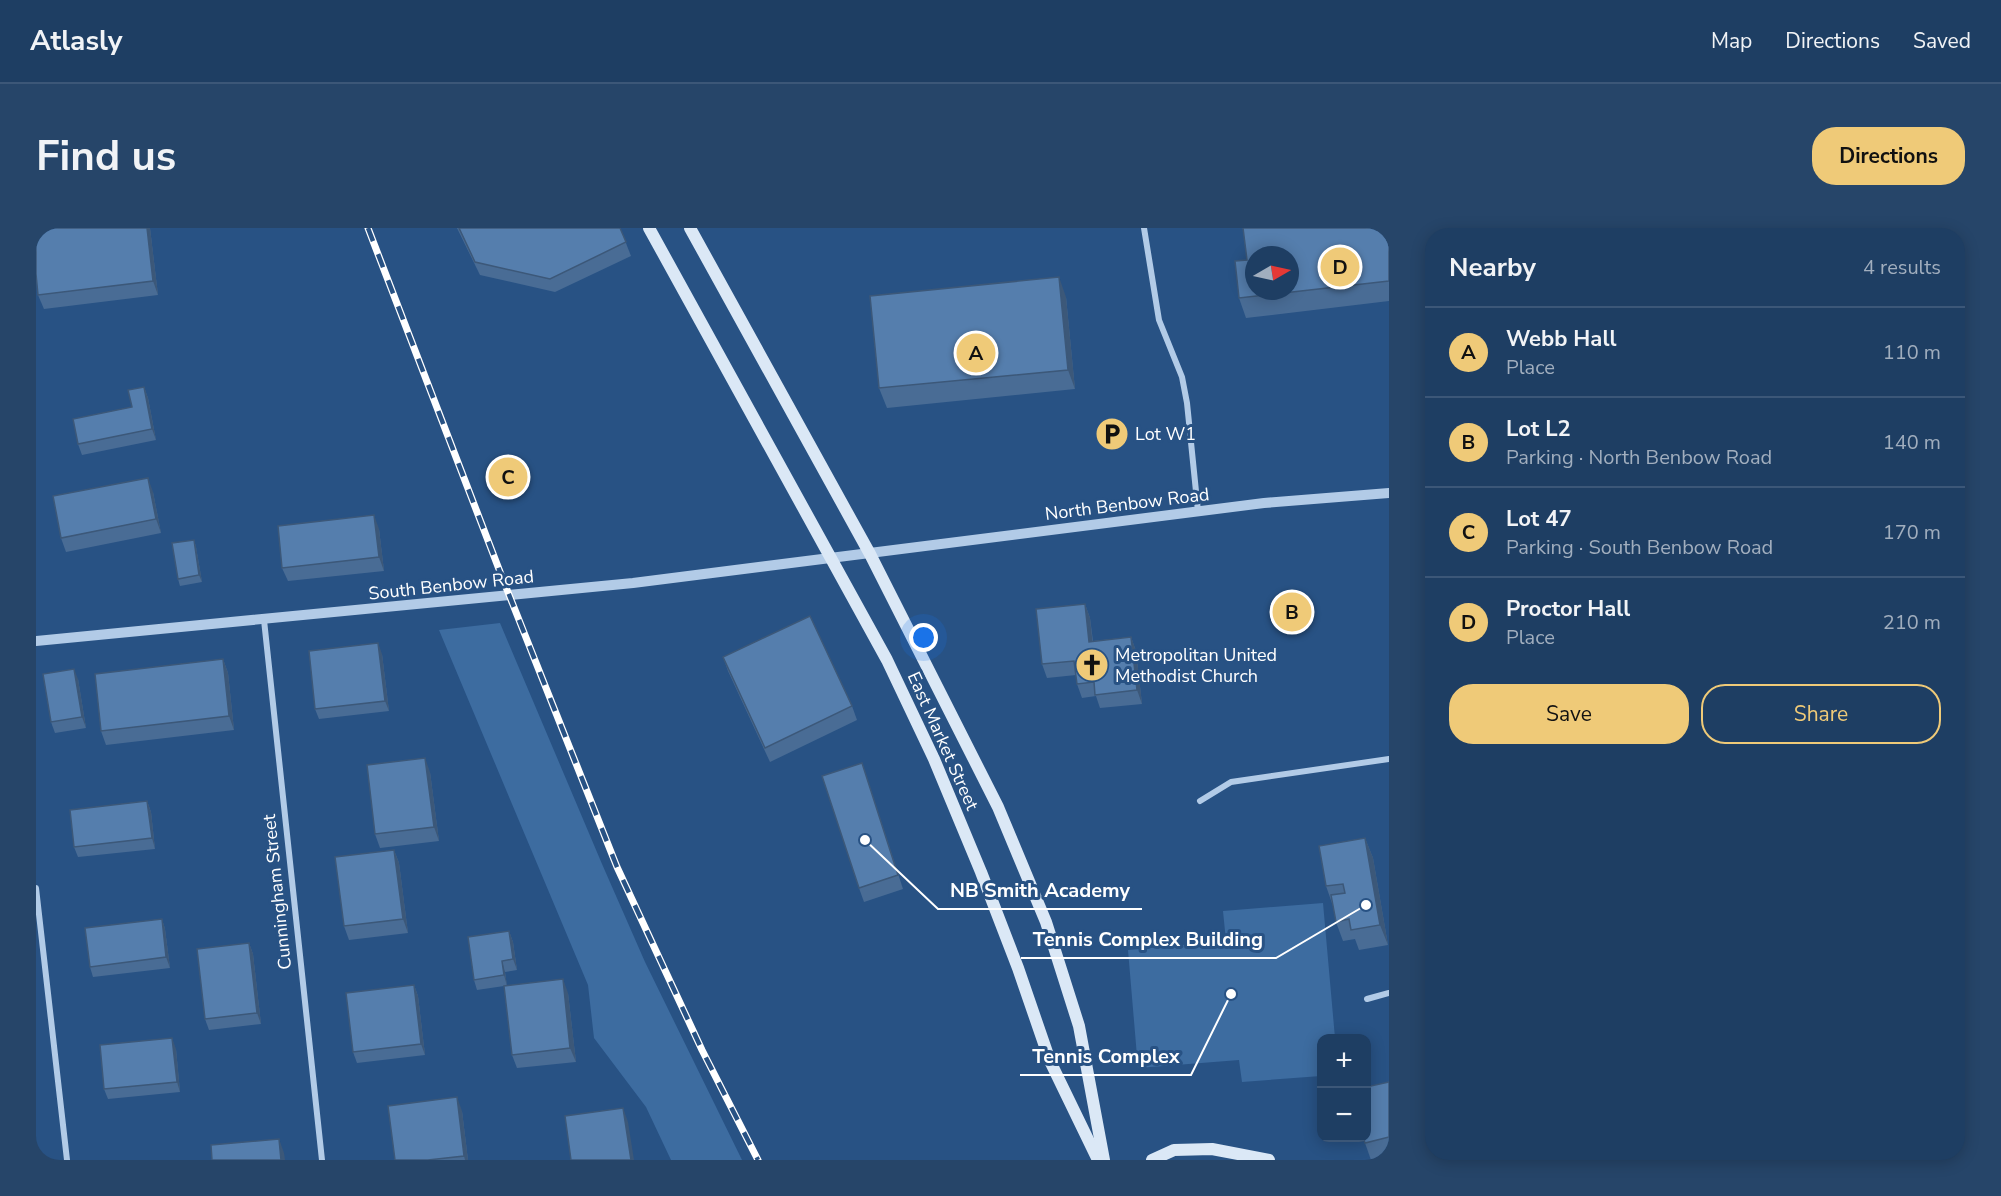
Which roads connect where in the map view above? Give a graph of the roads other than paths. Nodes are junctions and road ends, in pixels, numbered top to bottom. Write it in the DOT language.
graph roads {
  1 [pos="649,228"];
  2 [pos="690,228"];
  3 [pos="1144,228"];
  4 [pos="1389,493"];
  5 [pos="1198,511"];
  6 [pos="870,554"];
  7 [pos="833,559"];
  8 [pos="264,620"];
  9 [pos="36,641"];
  10 [pos="1389,759"];
  11 [pos="1200,801"];
  12 [pos="36,888"];
  13 [pos="1389,993"];
  14 [pos="1367,999"];
  15 [pos="67,1160"];
  16 [pos="322,1160"];
  17 [pos="1098,1160"];
  18 [pos="1104,1160"];
  19 [pos="1152,1160"];
  20 [pos="1269,1160"];
  1 -- 7 [label="main road, East Market Street"];
  2 -- 6 [label="main road, East Market Street"];
  3 -- 5 [label="street"];
  4 -- 5 [label="street, North Benbow Road"];
  5 -- 6 [label="street, North Benbow Road"];
  6 -- 7 [label="street, South Benbow Road"];
  6 -- 18 [label="main road, East Market Street"];
  7 -- 8 [label="street, South Benbow Road"];
  7 -- 17 [label="main road, East Market Street"];
  8 -- 9 [label="street, South Benbow Road"];
  8 -- 16 [label="street, Cunningham Street"];
  10 -- 11 [label="street"];
  12 -- 15 [label="street"];
  13 -- 14 [label="street"];
  19 -- 20 [label="main road"];
}
